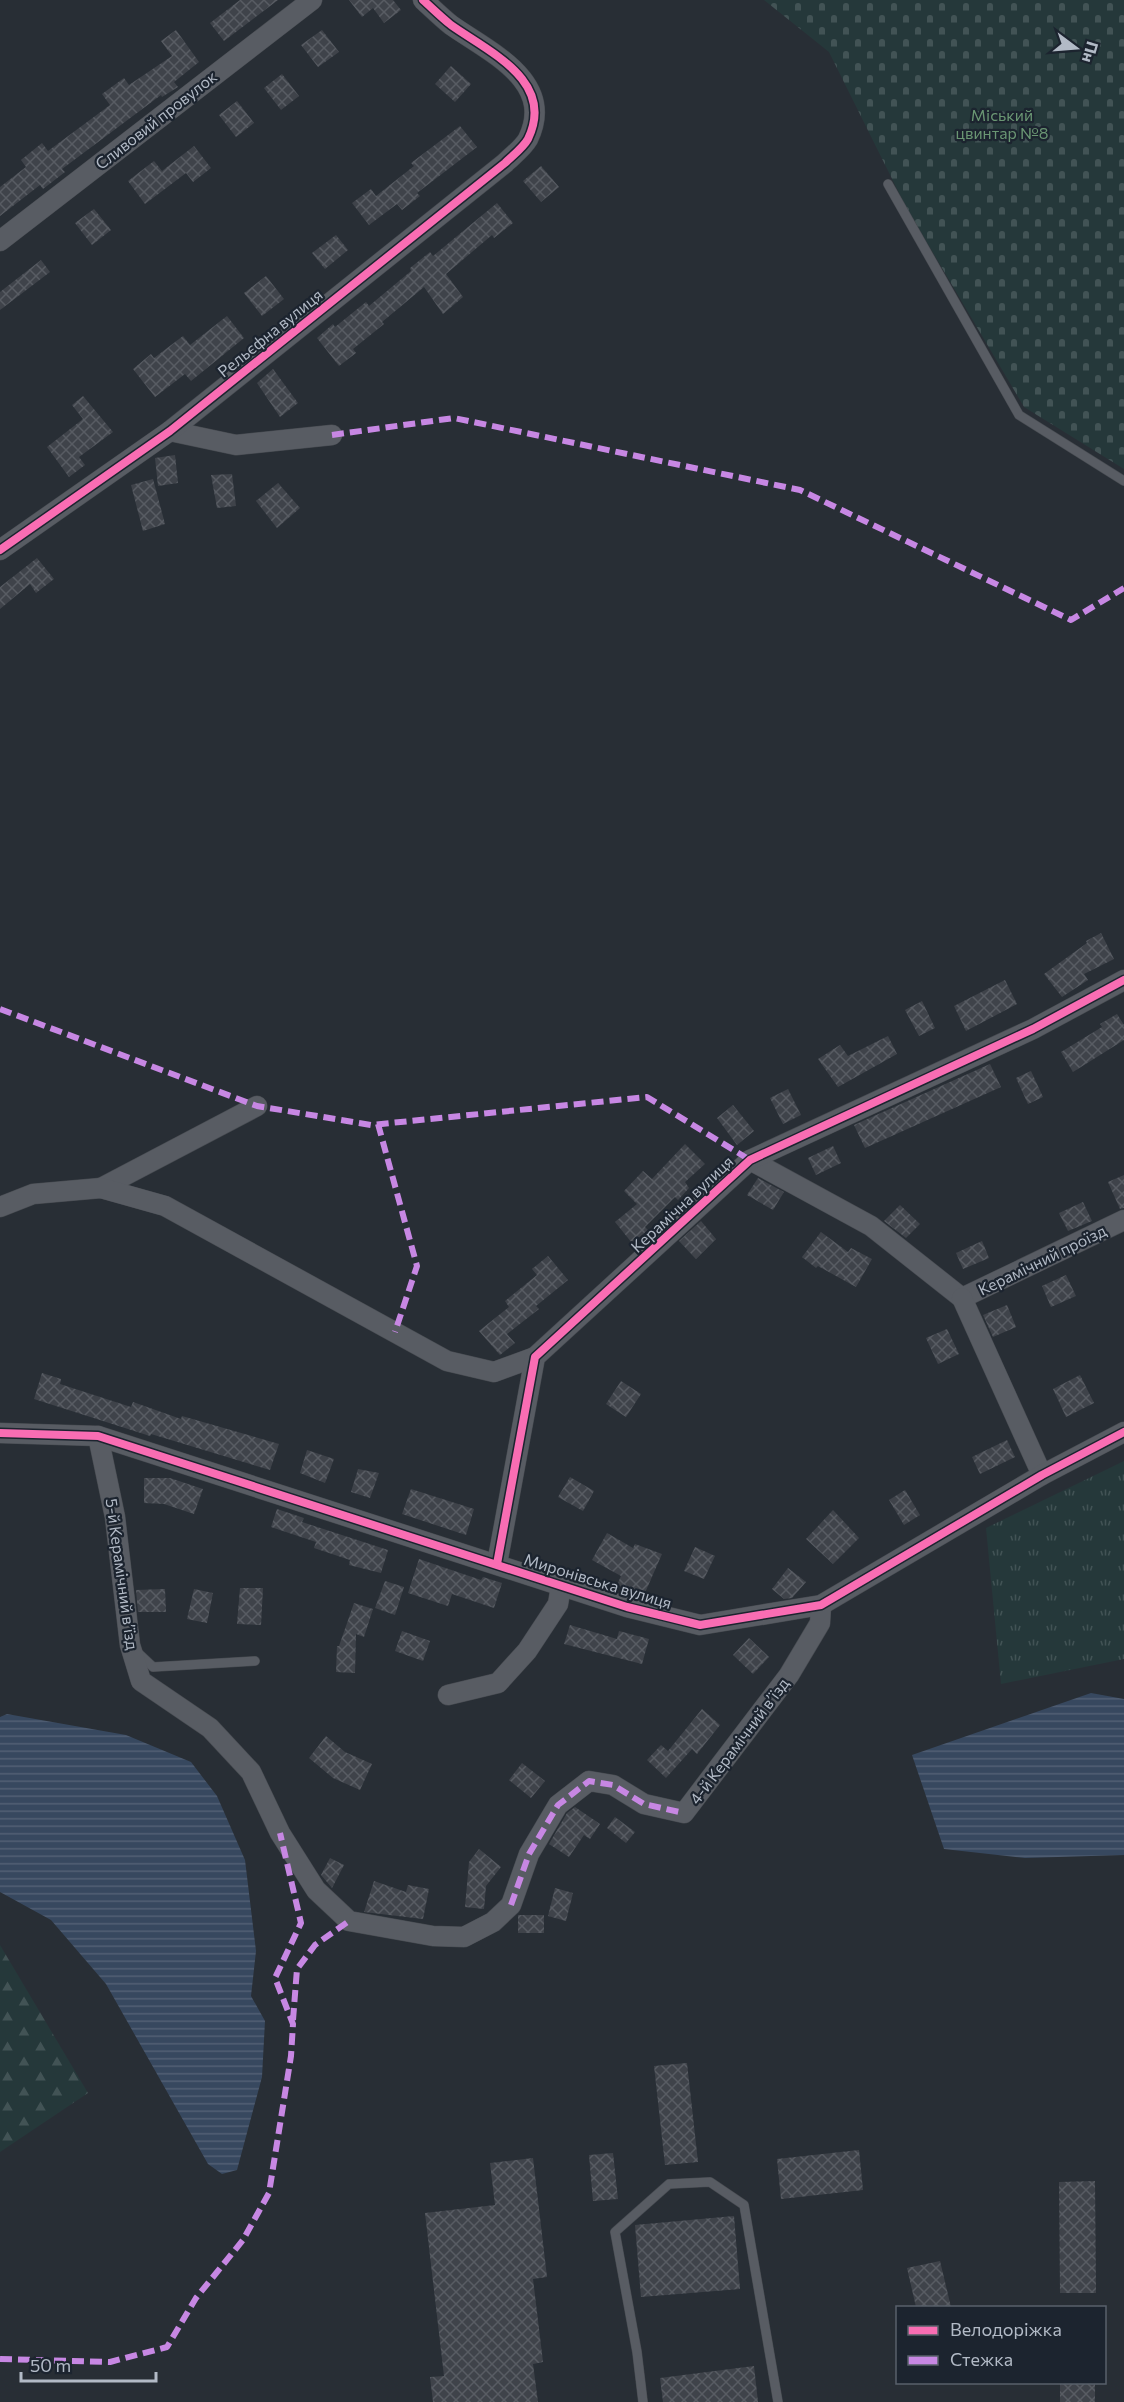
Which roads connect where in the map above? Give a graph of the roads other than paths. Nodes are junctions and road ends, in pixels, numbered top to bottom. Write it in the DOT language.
graph roads {
  1 [pos="312,0"];
  2 [pos="423,0"];
  3 [pos="888,184"];
  4 [pos="0,241"];
  5 [pos="170,431"];
  6 [pos="332,435"];
  7 [pos="1124,481"];
  8 [pos="0,550"];
  9 [pos="1124,980"];
  10 [pos="257,1106"];
  11 [pos="750,1160"];
  12 [pos="101,1188"];
  13 [pos="0,1207"];
  14 [pos="1124,1220"];
  15 [pos="962,1298"];
  16 [pos="535,1357"];
  17 [pos="1124,1432"];
  18 [pos="0,1433"];
  19 [pos="98,1436"];
  20 [pos="1042,1475"];
  21 [pos="497,1564"];
  22 [pos="561,1586"];
  23 [pos="821,1605"];
  24 [pos="130,1645"];
  25 [pos="255,1661"];
  26 [pos="448,1695"];
  27 [pos="280,1833"];
  28 [pos="643,2402"];
  29 [pos="778,2402"];
  1 -- 4 [label="street, Сливовий провулок"];
  2 -- 5 [label="street, Рельєфна вулиця"];
  3 -- 7 [label="lane"];
  5 -- 6 [label="street"];
  5 -- 8 [label="street, Рельєфна вулиця"];
  9 -- 11 [label="street, Керамічна вулиця"];
  10 -- 12 [label="street"];
  11 -- 15 [label="street, Керамічний проїзд"];
  11 -- 16 [label="street, Керамічна вулиця"];
  12 -- 13 [label="street"];
  12 -- 16 [label="street"];
  14 -- 15 [label="street, Керамічний проїзд"];
  15 -- 20 [label="street"];
  16 -- 21 [label="street"];
  17 -- 20 [label="street, Миронівська вулиця"];
  18 -- 19 [label="street, Миронівська вулиця"];
  19 -- 21 [label="street, Миронівська вулиця"];
  19 -- 24 [label="street, 5-й Керамічний в’їзд"];
  20 -- 23 [label="street, Миронівська вулиця"];
  21 -- 22 [label="street, Миронівська вулиця"];
  22 -- 23 [label="street, Миронівська вулиця"];
  22 -- 26 [label="street"];
  23 -- 27 [label="street, 4-й Керамічний в’їзд"];
  24 -- 25 [label="lane"];
  24 -- 27 [label="street, 5-й Керамічний в’їзд"];
  28 -- 29 [label="lane"];
}
